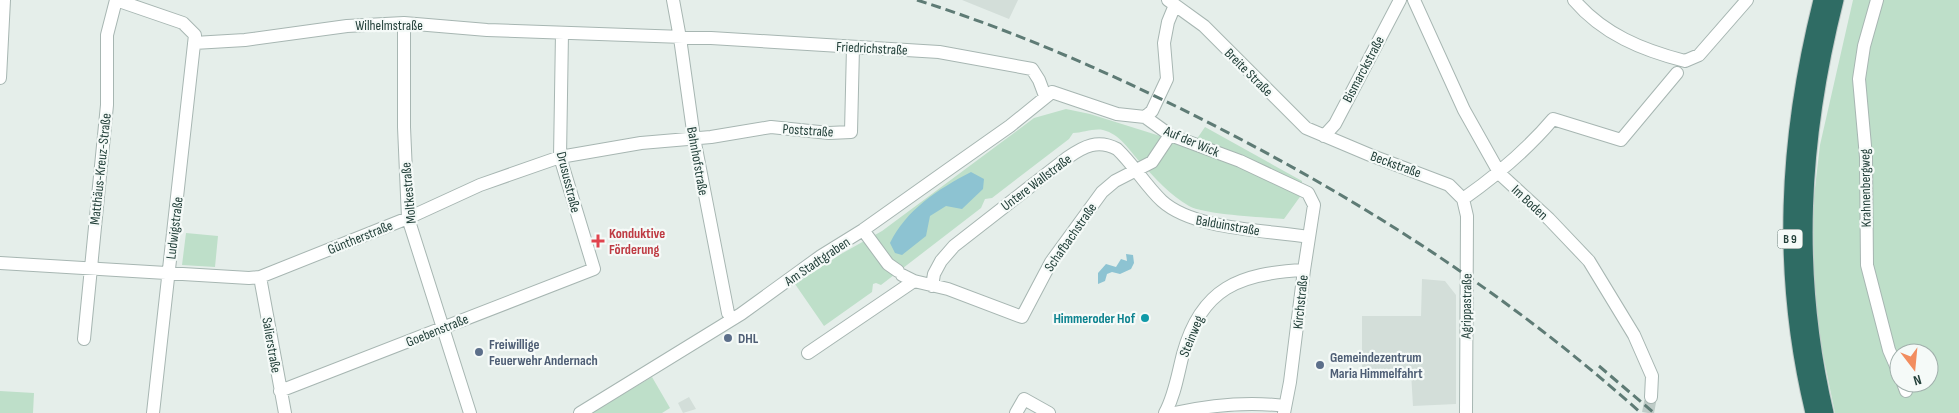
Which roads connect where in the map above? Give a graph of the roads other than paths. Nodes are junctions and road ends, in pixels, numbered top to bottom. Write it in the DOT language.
graph roads {
  1 [pos="4,0"];
  2 [pos="116,0"];
  3 [pos="673,0"];
  4 [pos="1400,0"];
  5 [pos="1414,0"];
  6 [pos="1574,0"];
  7 [pos="1747,0"];
  8 [pos="1821,0"];
  9 [pos="1836,0"];
  10 [pos="1877,0"];
  11 [pos="1172,2"];
  12 [pos="404,24"];
  13 [pos="562,33"];
  14 [pos="680,38"];
  15 [pos="194,43"];
  16 [pos="852,47"];
  17 [pos="1677,72"];
  18 [pos="0,78"];
  19 [pos="1045,96"];
  20 [pos="1807,101"];
  21 [pos="1145,117"];
  22 [pos="1170,136"];
  23 [pos="1324,136"];
  24 [pos="712,137"];
  25 [pos="694,138"];
  26 [pos="560,158"];
  27 [pos="1135,172"];
  28 [pos="1500,174"];
  29 [pos="1308,193"];
  30 [pos="1462,199"];
  31 [pos="408,218"];
  32 [pos="863,230"];
  33 [pos="1309,237"];
  34 [pos="941,262"];
  35 [pos="0,263"];
  36 [pos="90,267"];
  37 [pos="594,270"];
  38 [pos="924,270"];
  39 [pos="1304,270"];
  40 [pos="168,273"];
  41 [pos="260,276"];
  42 [pos="914,281"];
  43 [pos="932,286"];
  44 [pos="732,319"];
  45 [pos="442,328"];
  46 [pos="1804,335"];
  47 [pos="84,339"];
  48 [pos="1889,346"];
  49 [pos="808,353"];
  50 [pos="280,392"];
  51 [pos="1651,397"];
  52 [pos="1284,409"];
  53 [pos="153,413"];
  54 [pos="285,413"];
  55 [pos="470,413"];
  56 [pos="580,413"];
  57 [pos="1016,413"];
  58 [pos="1049,413"];
  59 [pos="1165,413"];
  60 [pos="1174,413"];
  61 [pos="1466,413"];
  62 [pos="1812,413"];
  63 [pos="1826,413"];
  1 -- 18 [label="street"];
  2 -- 15 [label="street"];
  2 -- 36 [label="street, Matthäus-Kreuz-Straße"];
  3 -- 14 [label="street, Bahnhofstraße"];
  4 -- 23 [label="street, Bismarckstraße"];
  5 -- 28 [label="street, Im Boden"];
  6 -- 7 [label="street"];
  8 -- 20 [label="highway, B 9"];
  9 -- 20 [label="highway, B 9"];
  10 -- 48 [label="street, Krahnenbergweg"];
  11 -- 21 [label="street, Breite Straße"];
  11 -- 23 [label="street, Breite Straße"];
  12 -- 13 [label="street, Wilhelmstraße"];
  12 -- 15 [label="street, Wilhelmstraße"];
  12 -- 31 [label="street, Moltkestraße"];
  13 -- 14 [label="street, Wilhelmstraße"];
  13 -- 26 [label="street, Drususstraße"];
  14 -- 16 [label="street, Friedrichstraße"];
  14 -- 25 [label="street, Bahnhofstraße"];
  15 -- 40 [label="street, Ludwigstraße"];
  16 -- 19 [label="street, Friedrichstraße"];
  16 -- 24 [label="street, Poststraße"];
  17 -- 28 [label="street"];
  19 -- 21 [label="street"];
  19 -- 32 [label="street, Am Stadtgraben"];
  20 -- 46 [label="highway, B 9"];
  21 -- 22 [label="street, Auf der Wick"];
  22 -- 27 [label="street, Schafbachstraße"];
  22 -- 29 [label="street, Auf der Wick"];
  23 -- 30 [label="street, Beckstraße"];
  24 -- 25 [label="street, Güntherstraße"];
  25 -- 26 [label="street, Güntherstraße"];
  25 -- 44 [label="street, Bahnhofstraße"];
  26 -- 31 [label="street, Güntherstraße"];
  26 -- 37 [label="street, Drususstraße"];
  27 -- 33 [label="street, Balduinstraße"];
  27 -- 34 [label="street, Untere Wallstraße"];
  27 -- 43 [label="street, Schafbachstraße"];
  28 -- 30 [label="street"];
  28 -- 51 [label="street, Im Boden"];
  29 -- 33 [label="street, Kirchstraße"];
  30 -- 61 [label="street, Agrippastraße"];
  31 -- 41 [label="street, Güntherstraße"];
  31 -- 45 [label="street, Moltkestraße"];
  32 -- 42 [label="street"];
  32 -- 44 [label="street, Am Stadtgraben"];
  33 -- 39 [label="street, Kirchstraße"];
  34 -- 38 [label="street, Untere Wallstraße"];
  34 -- 43 [label="street, Untere Wallstraße"];
  35 -- 36 [label="street, Güntherstraße"];
  36 -- 40 [label="street, Güntherstraße"];
  36 -- 47 [label="street, Matthäus-Kreuz-Straße"];
  37 -- 45 [label="street, Goebenstraße"];
  39 -- 52 [label="street, Kirchstraße"];
  39 -- 59 [label="street, Steinweg"];
  40 -- 41 [label="street, Güntherstraße"];
  40 -- 53 [label="street, Ludwigstraße"];
  41 -- 50 [label="street, Salierstraße"];
  42 -- 43 [label="street"];
  42 -- 49 [label="street"];
  44 -- 56 [label="street, Am Stadtgraben"];
  45 -- 50 [label="street, Goebenstraße"];
  45 -- 55 [label="street, Moltkestraße"];
  46 -- 62 [label="highway, B 9"];
  46 -- 63 [label="highway, B 9"];
  50 -- 54 [label="street, Salierstraße"];
  52 -- 60 [label="street"];
  57 -- 58 [label="street"];
}
